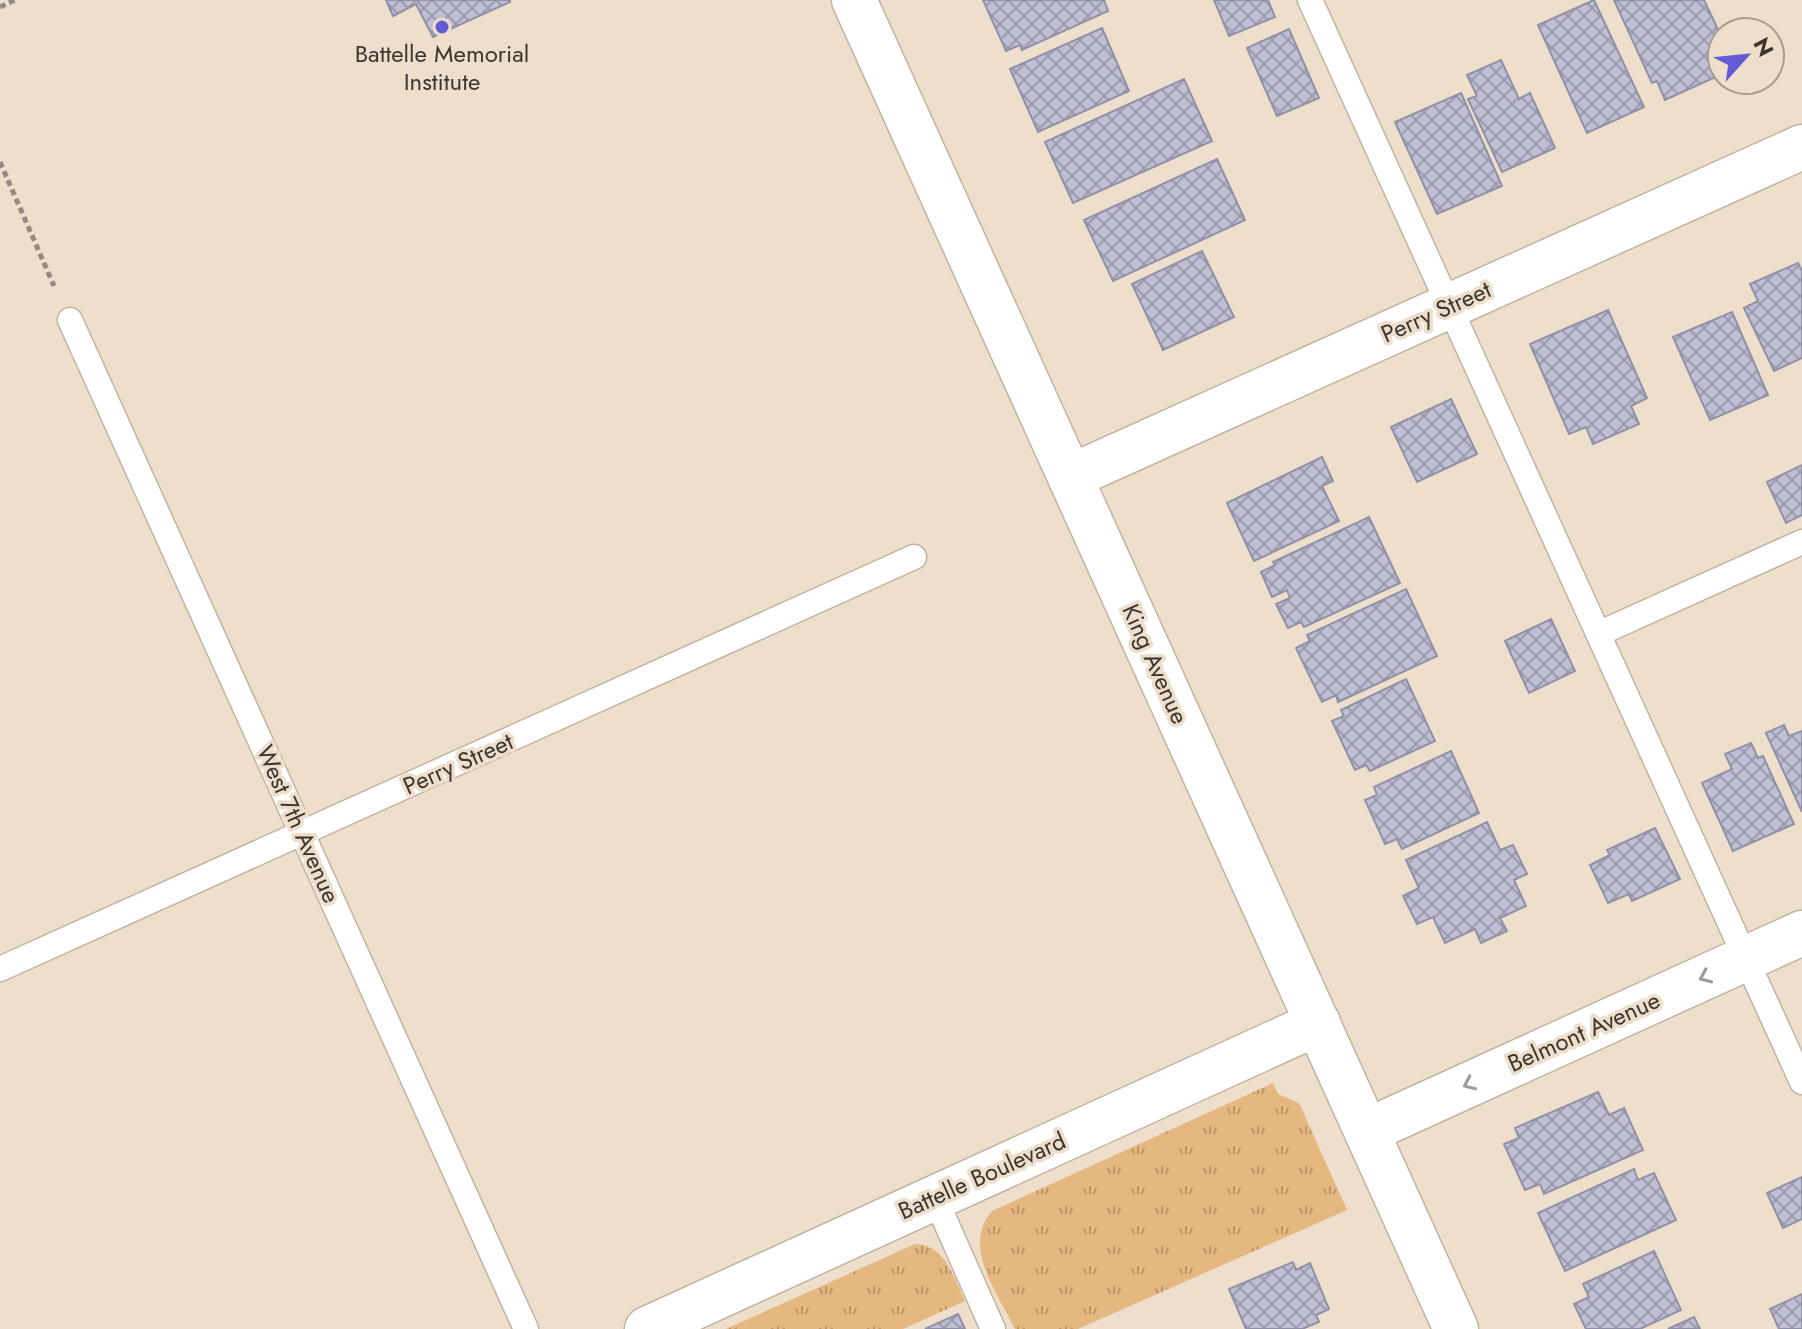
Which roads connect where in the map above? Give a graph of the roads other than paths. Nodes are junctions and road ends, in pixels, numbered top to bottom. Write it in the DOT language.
graph roads {
  1 [pos="854,0"];
  2 [pos="1310,0"];
  3 [pos="1802,147"];
  4 [pos="1449,306"];
  5 [pos="70,320"];
  6 [pos="1070,477"];
  7 [pos="1802,542"];
  8 [pos="914,557"];
  9 [pos="1598,634"];
  10 [pos="303,833"];
  11 [pos="1802,933"];
  12 [pos="1745,959"];
  13 [pos="0,969"];
  14 [pos="1318,1023"];
  15 [pos="1802,1082"];
  16 [pos="1367,1131"];
  17 [pos="935,1198"];
  18 [pos="526,1329"];
  19 [pos="647,1329"];
  20 [pos="993,1329"];
  21 [pos="1456,1329"];
  1 -- 6 [label="street, King Avenue"];
  2 -- 4 [label="lane"];
  3 -- 4 [label="street, Perry Street"];
  4 -- 6 [label="street, Perry Street"];
  4 -- 9 [label="lane"];
  5 -- 10 [label="lane, West 7th Avenue"];
  6 -- 14 [label="street, King Avenue"];
  7 -- 9 [label="lane"];
  8 -- 10 [label="lane, Perry Street"];
  9 -- 12 [label="lane"];
  10 -- 13 [label="lane, Perry Street"];
  10 -- 18 [label="lane, West 7th Avenue"];
  11 -- 12 [label="street, Belmont Avenue"];
  12 -- 15 [label="lane"];
  12 -- 16 [label="street, Belmont Avenue, one-way"];
  14 -- 16 [label="street, King Avenue"];
  14 -- 17 [label="street, Battelle Boulevard"];
  16 -- 21 [label="street, King Avenue"];
  17 -- 19 [label="street, Battelle Boulevard"];
  17 -- 20 [label="lane"];
}
